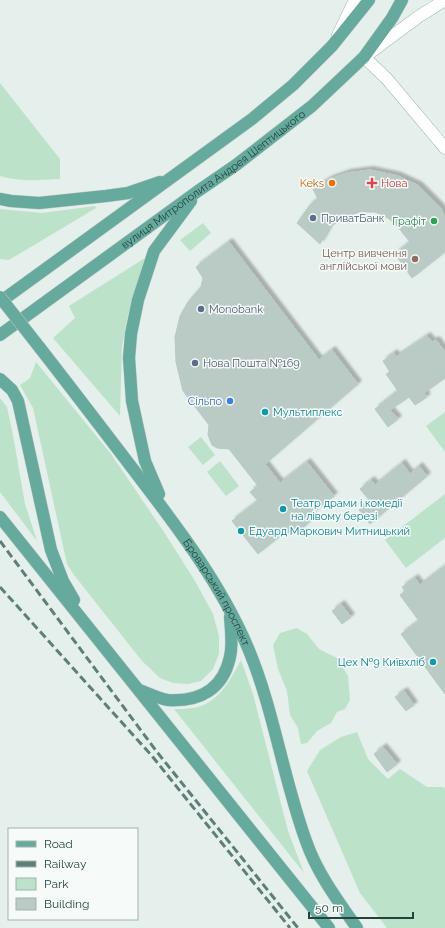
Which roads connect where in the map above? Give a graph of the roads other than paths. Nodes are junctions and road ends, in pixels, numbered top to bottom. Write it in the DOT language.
graph roads {
  1 [pos="355,0"];
  2 [pos="369,0"];
  3 [pos="402,0"];
  4 [pos="445,0"];
  5 [pos="332,46"];
  6 [pos="364,56"];
  7 [pos="445,148"];
  8 [pos="171,179"];
  9 [pos="198,191"];
  10 [pos="0,199"];
  11 [pos="0,296"];
  12 [pos="0,302"];
  13 [pos="0,335"];
  14 [pos="0,379"];
  15 [pos="0,517"];
  16 [pos="175,524"];
  17 [pos="230,609"];
  18 [pos="96,636"];
  19 [pos="139,690"];
  20 [pos="329,928"];
  21 [pos="357,928"];
  1 -- 5 [label="street"];
  2 -- 5 [label="main road"];
  3 -- 6 [label="main road, вулиця Митрополита Андрея Шептицького"];
  4 -- 6 [label="street"];
  5 -- 8 [label="main road"];
  6 -- 7 [label="street"];
  6 -- 9 [label="main road, вулиця Митрополита Андрея Шептицького"];
  8 -- 10 [label="main road"];
  8 -- 12 [label="main road"];
  9 -- 13 [label="main road, вулиця Митрополита Андрея Шептицького"];
  9 -- 16 [label="main road"];
  11 -- 16 [label="main road, Броварський проспект, bridge"];
  14 -- 18 [label="main road"];
  15 -- 18 [label="main road"];
  16 -- 17 [label="main road, Броварський проспект"];
  17 -- 19 [label="main road"];
  17 -- 21 [label="main road, Броварський проспект"];
  18 -- 19 [label="main road"];
  19 -- 20 [label="main road"];
}
